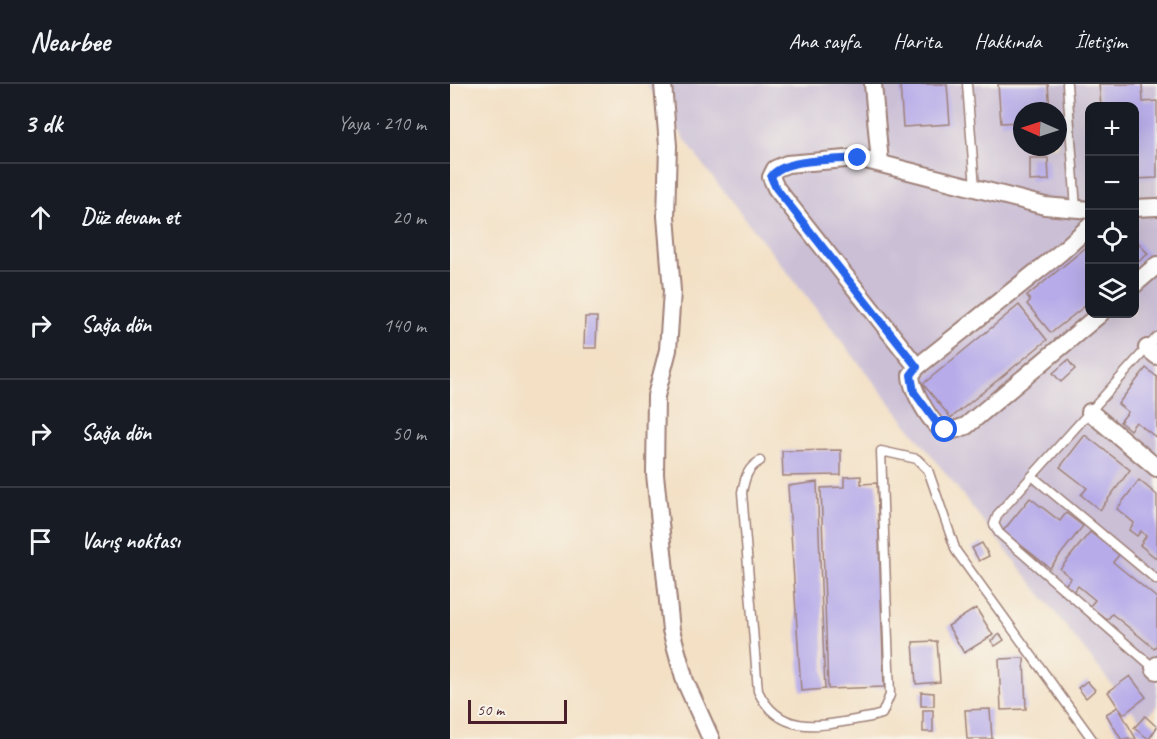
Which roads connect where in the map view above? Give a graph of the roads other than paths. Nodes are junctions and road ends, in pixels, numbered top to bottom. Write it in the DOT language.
graph roads {
  1 [pos="663,84"];
  2 [pos="873,84"];
  3 [pos="967,84"];
  4 [pos="1067,84"];
  5 [pos="880,163"];
  6 [pos="975,188"];
  7 [pos="1157,207"];
  8 [pos="1139,208"];
  9 [pos="1083,210"];
  10 [pos="1085,230"];
  11 [pos="1157,265"];
  12 [pos="1139,281"];
  13 [pos="1095,318"];
  14 [pos="1154,347"];
  15 [pos="917,367"];
  16 [pos="1090,412"];
  17 [pos="760,461"];
  18 [pos="1157,468"];
  19 [pos="1032,476"];
  20 [pos="1157,580"];
  21 [pos="1156,668"];
  22 [pos="711,739"];
  23 [pos="1092,739"];
  1 -- 22 [label="street"];
  2 -- 5 [label="street"];
  3 -- 6 [label="lane"];
  4 -- 9 [label="lane"];
  5 -- 6 [label="street"];
  5 -- 15 [label="street"];
  6 -- 9 [label="street"];
  7 -- 8 [label="street"];
  10 -- 15 [label="street"];
  11 -- 12 [label="street"];
  13 -- 15 [label="street"];
  14 -- 16 [label="lane"];
  16 -- 18 [label="street"];
  16 -- 19 [label="lane"];
  17 -- 23 [label="lane"];
  19 -- 20 [label="lane"];
  19 -- 21 [label="lane"];
}
